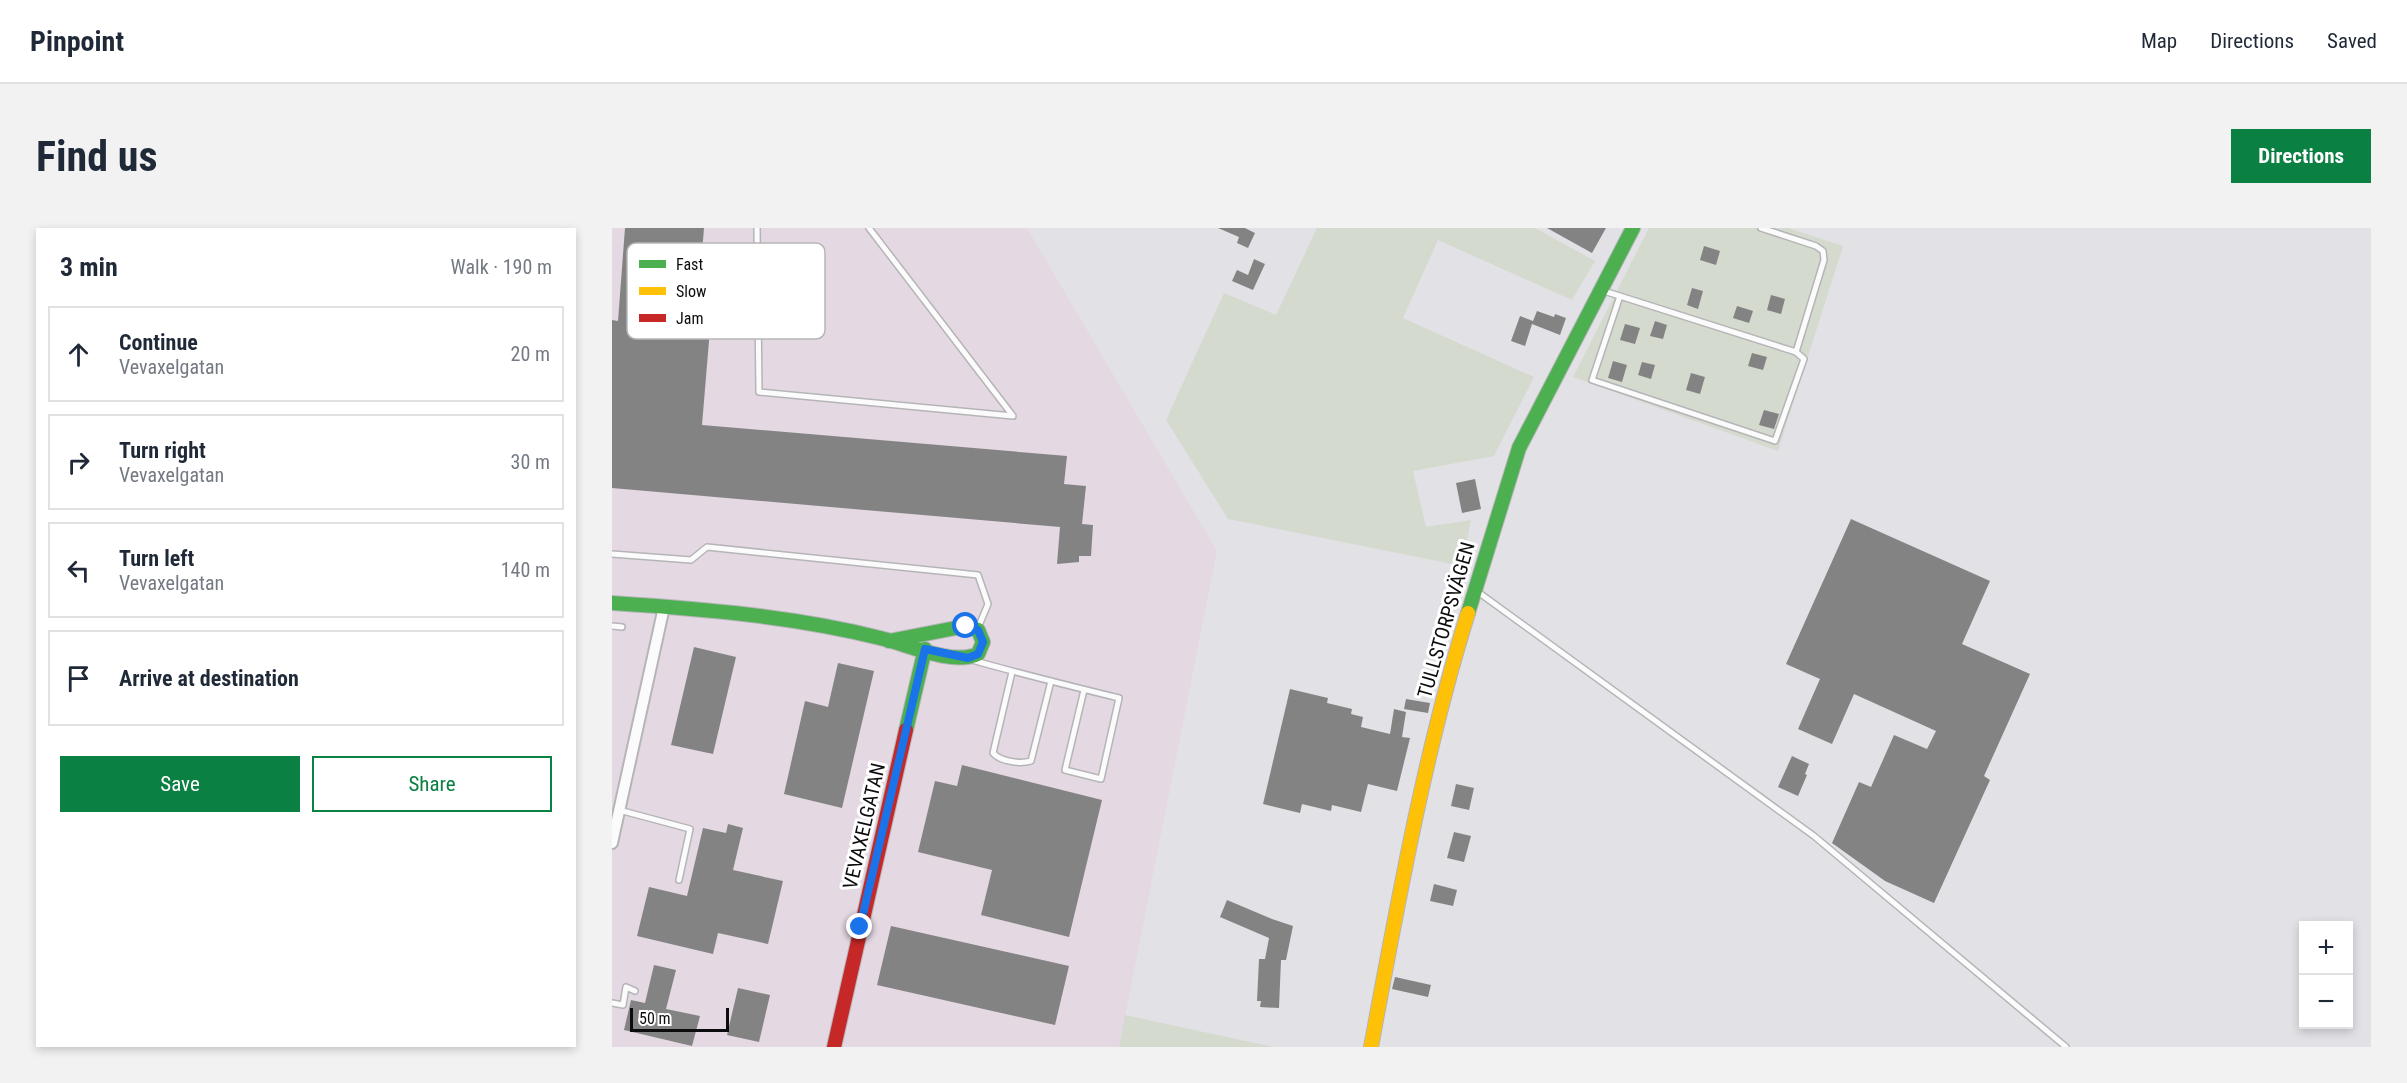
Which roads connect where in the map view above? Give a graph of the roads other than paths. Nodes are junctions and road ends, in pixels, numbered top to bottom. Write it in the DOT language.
graph roads {
  1 [pos="757,228"];
  2 [pos="869,228"];
  3 [pos="1632,228"];
  4 [pos="1761,228"];
  5 [pos="757,243"];
  6 [pos="1599,289"];
  7 [pos="1620,296"];
  8 [pos="758,339"];
  9 [pos="1796,352"];
  10 [pos="612,554"];
  11 [pos="1474,589"];
  12 [pos="612,603"];
  13 [pos="664,607"];
  14 [pos="612,626"];
  15 [pos="622,627"];
  16 [pos="978,630"];
  17 [pos="889,641"];
  18 [pos="925,649"];
  19 [pos="968,658"];
  20 [pos="1012,672"];
  21 [pos="1051,681"];
  22 [pos="1084,690"];
  23 [pos="619,810"];
  24 [pos="612,838"];
  25 [pos="678,880"];
  26 [pos="635,991"];
  27 [pos="612,1003"];
  28 [pos="834,1047"];
  29 [pos="1371,1047"];
  30 [pos="2066,1047"];
  1 -- 5 [label="lane"];
  2 -- 8 [label="lane"];
  3 -- 6 [label="street, TULLSTORPSVÄGEN"];
  4 -- 9 [label="lane"];
  6 -- 7 [label="lane"];
  6 -- 11 [label="street, TULLSTORPSVÄGEN"];
  7 -- 9 [label="lane"];
  7 -- 9 [label="lane"];
  10 -- 16 [label="lane"];
  11 -- 29 [label="street, TULLSTORPSVÄGEN"];
  11 -- 30 [label="lane"];
  12 -- 13 [label="street"];
  13 -- 17 [label="street"];
  13 -- 23 [label="street"];
  14 -- 15 [label="lane"];
  16 -- 17 [label="street"];
  16 -- 19 [label="street"];
  17 -- 18 [label="street"];
  18 -- 19 [label="street"];
  18 -- 28 [label="street, VEVAXELGATAN"];
  19 -- 20 [label="lane"];
  20 -- 21 [label="lane"];
  20 -- 21 [label="lane"];
  21 -- 22 [label="lane"];
  22 -- 22 [label="lane"];
  23 -- 24 [label="street"];
  23 -- 25 [label="lane"];
  26 -- 27 [label="lane"];
}
